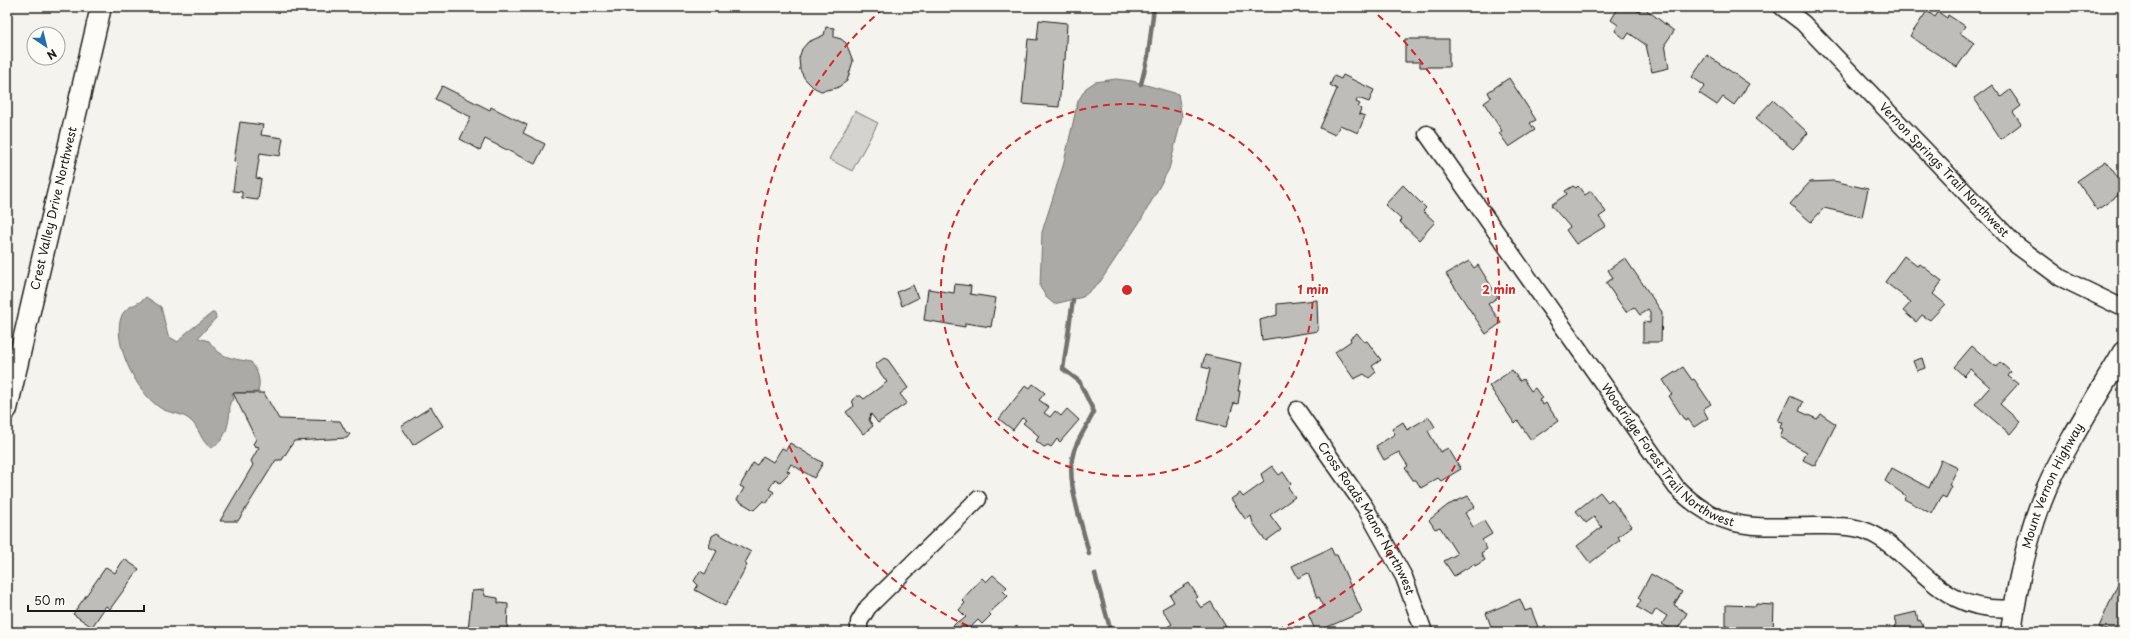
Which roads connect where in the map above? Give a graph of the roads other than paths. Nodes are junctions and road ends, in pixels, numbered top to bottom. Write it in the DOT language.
graph roads {
  1 [pos="101,7"];
  2 [pos="1782,7"];
  3 [pos="1427,134"];
  4 [pos="2123,308"];
  5 [pos="2123,352"];
  6 [pos="7,409"];
  7 [pos="1297,410"];
  8 [pos="978,499"];
  9 [pos="2014,608"];
  10 [pos="859,632"];
  11 [pos="1424,632"];
  12 [pos="2010,632"];
  1 -- 6 [label="street, Crest Valley Drive Northwest"];
  2 -- 4 [label="street, Vernon Springs Trail Northwest"];
  3 -- 9 [label="street, Woodridge Forest Trail Northwest"];
  5 -- 9 [label="street, Mount Vernon Highway"];
  7 -- 11 [label="street, Cross Roads Manor Northwest"];
  8 -- 10 [label="street"];
  9 -- 12 [label="street, Mount Vernon Highway"];
}
